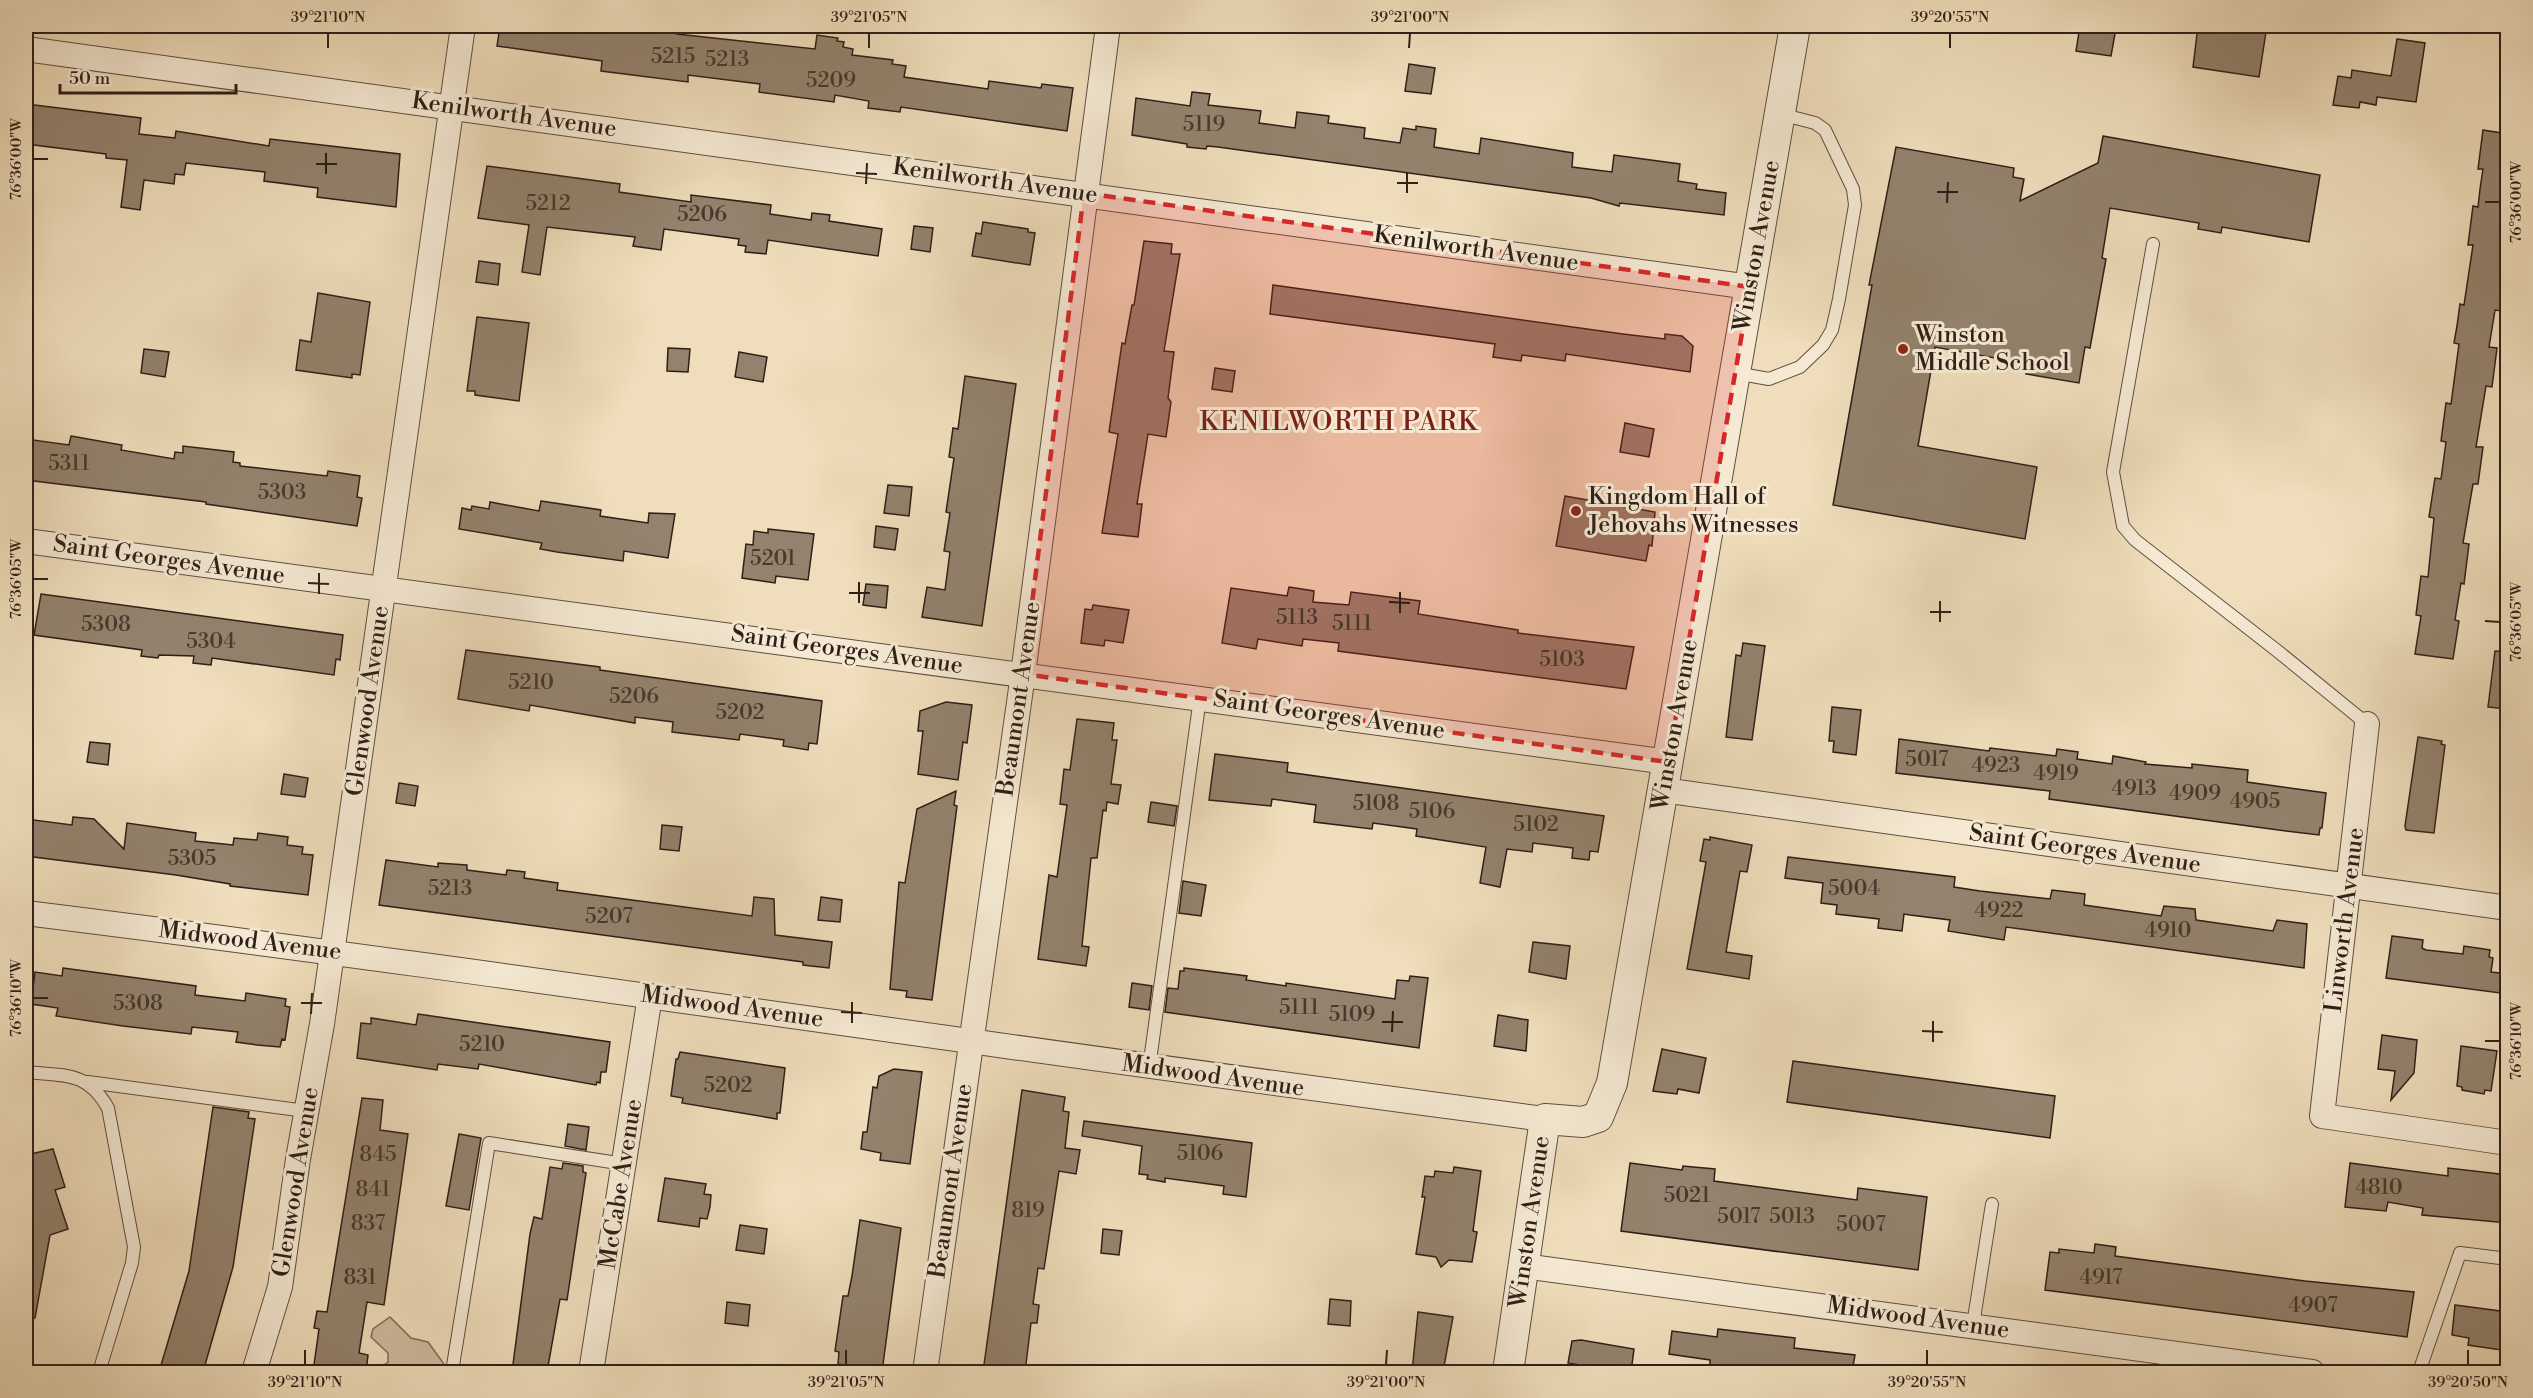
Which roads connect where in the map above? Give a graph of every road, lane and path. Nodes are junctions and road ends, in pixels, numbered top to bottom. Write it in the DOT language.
graph roads {
  1 [pos="463,26"];
  2 [pos="1108,26"];
  3 [pos="1795,26"];
  4 [pos="26,49"];
  5 [pos="451,106"];
  6 [pos="1780,114"];
  7 [pos="1084,194"];
  8 [pos="2153,244"];
  9 [pos="1750,287"];
  10 [pos="1735,373"];
  11 [pos="26,541"];
  12 [pos="384,589"];
  13 [pos="1023,674"];
  14 [pos="1200,698"];
  15 [pos="2367,724"];
  16 [pos="1666,776"];
  17 [pos="2349,886"];
  18 [pos="2508,908"];
  19 [pos="26,914"];
  20 [pos="333,952"];
  21 [pos="650,996"];
  22 [pos="971,1040"];
  23 [pos="1149,1068"];
  24 [pos="26,1072"];
  25 [pos="87,1082"];
  26 [pos="306,1111"];
  27 [pos="1545,1119"];
  28 [pos="2508,1143"];
  29 [pos="624,1164"];
  30 [pos="1992,1204"];
  31 [pos="2508,1259"];
  32 [pos="1523,1266"];
  33 [pos="1973,1325"];
  34 [pos="99,1372"];
  35 [pos="254,1372"];
  36 [pos="452,1372"];
  37 [pos="591,1372"];
  38 [pos="924,1372"];
  39 [pos="1508,1372"];
  40 [pos="2312,1372"];
  41 [pos="2419,1372"];
  1 -- 5 [label="street, Glenwood Avenue"];
  2 -- 7 [label="street, Beaumont Avenue"];
  3 -- 6 [label="street, Winston Avenue"];
  4 -- 5 [label="street, Kenilworth Avenue"];
  5 -- 7 [label="street, Kenilworth Avenue"];
  5 -- 12 [label="street, Glenwood Avenue"];
  6 -- 9 [label="street, Winston Avenue"];
  6 -- 10 [label="lane"];
  7 -- 9 [label="street, Kenilworth Avenue"];
  7 -- 13 [label="street, Beaumont Avenue"];
  8 -- 15 [label="lane"];
  9 -- 10 [label="street, Winston Avenue"];
  10 -- 16 [label="street, Winston Avenue"];
  11 -- 12 [label="street, Saint Georges Avenue"];
  12 -- 13 [label="street, Saint Georges Avenue"];
  12 -- 20 [label="street, Glenwood Avenue"];
  13 -- 14 [label="street, Saint Georges Avenue"];
  13 -- 22 [label="street, Beaumont Avenue"];
  14 -- 16 [label="street, Saint Georges Avenue"];
  14 -- 23 [label="lane"];
  15 -- 17 [label="street, Linworth Avenue"];
  16 -- 17 [label="street, Saint Georges Avenue"];
  16 -- 27 [label="street, Winston Avenue"];
  17 -- 18 [label="street, Saint Georges Avenue"];
  17 -- 28 [label="street, Linworth Avenue"];
  19 -- 20 [label="street, Midwood Avenue"];
  20 -- 21 [label="street, Midwood Avenue"];
  20 -- 26 [label="street, Glenwood Avenue"];
  21 -- 22 [label="street, Midwood Avenue"];
  21 -- 29 [label="street, McCabe Avenue"];
  22 -- 23 [label="street, Midwood Avenue"];
  22 -- 38 [label="street, Beaumont Avenue"];
  23 -- 27 [label="street, Midwood Avenue"];
  24 -- 25 [label="lane"];
  25 -- 26 [label="lane"];
  25 -- 34 [label="lane"];
  26 -- 35 [label="street, Glenwood Avenue"];
  27 -- 32 [label="street, Winston Avenue"];
  29 -- 36 [label="lane"];
  29 -- 37 [label="street, McCabe Avenue"];
  30 -- 33 [label="lane"];
  31 -- 41 [label="lane"];
  32 -- 33 [label="street, Midwood Avenue"];
  32 -- 39 [label="street, Winston Avenue"];
  33 -- 40 [label="street, Midwood Avenue"];
}
